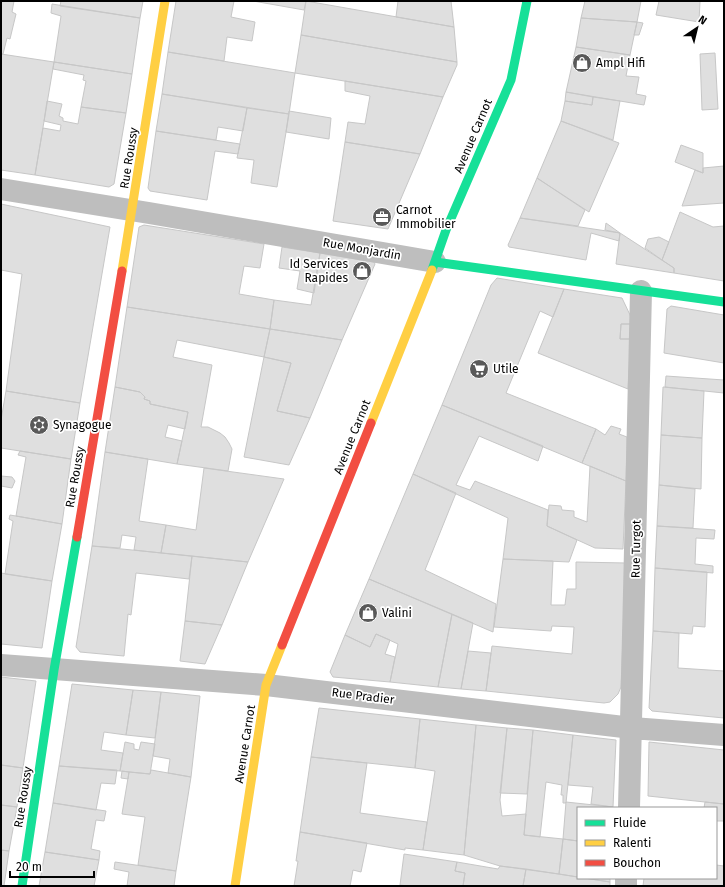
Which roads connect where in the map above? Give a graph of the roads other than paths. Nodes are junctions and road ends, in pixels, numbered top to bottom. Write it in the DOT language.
graph roads {
  1 [pos="165,1"];
  2 [pos="526,3"];
  3 [pos="1,189"];
  4 [pos="133,210"];
  5 [pos="435,262"];
  6 [pos="641,290"];
  7 [pos="724,302"];
  8 [pos="1,665"];
  9 [pos="54,670"];
  10 [pos="266,685"];
  11 [pos="632,728"];
  12 [pos="724,735"];
  13 [pos="629,807"];
  14 [pos="22,886"];
  15 [pos="235,886"];
  1 -- 4 [label="street, Rue Roussy"];
  2 -- 5 [label="street, Avenue Carnot"];
  3 -- 4 [label="street, Rue Monjardin"];
  4 -- 5 [label="street, Rue Monjardin"];
  4 -- 9 [label="street, Rue Roussy"];
  5 -- 6 [label="street, Rue Monjardin"];
  5 -- 10 [label="street, Avenue Carnot"];
  6 -- 7 [label="street, Rue Monjardin"];
  6 -- 11 [label="street, Rue Turgot"];
  8 -- 9 [label="street, Rue Pradier"];
  9 -- 10 [label="street, Rue Pradier"];
  9 -- 14 [label="street, Rue Roussy"];
  10 -- 11 [label="street, Rue Pradier"];
  10 -- 15 [label="street, Avenue Carnot"];
  11 -- 12 [label="street, Rue Pradier"];
  11 -- 13 [label="street, Rue Turgot"];
}
